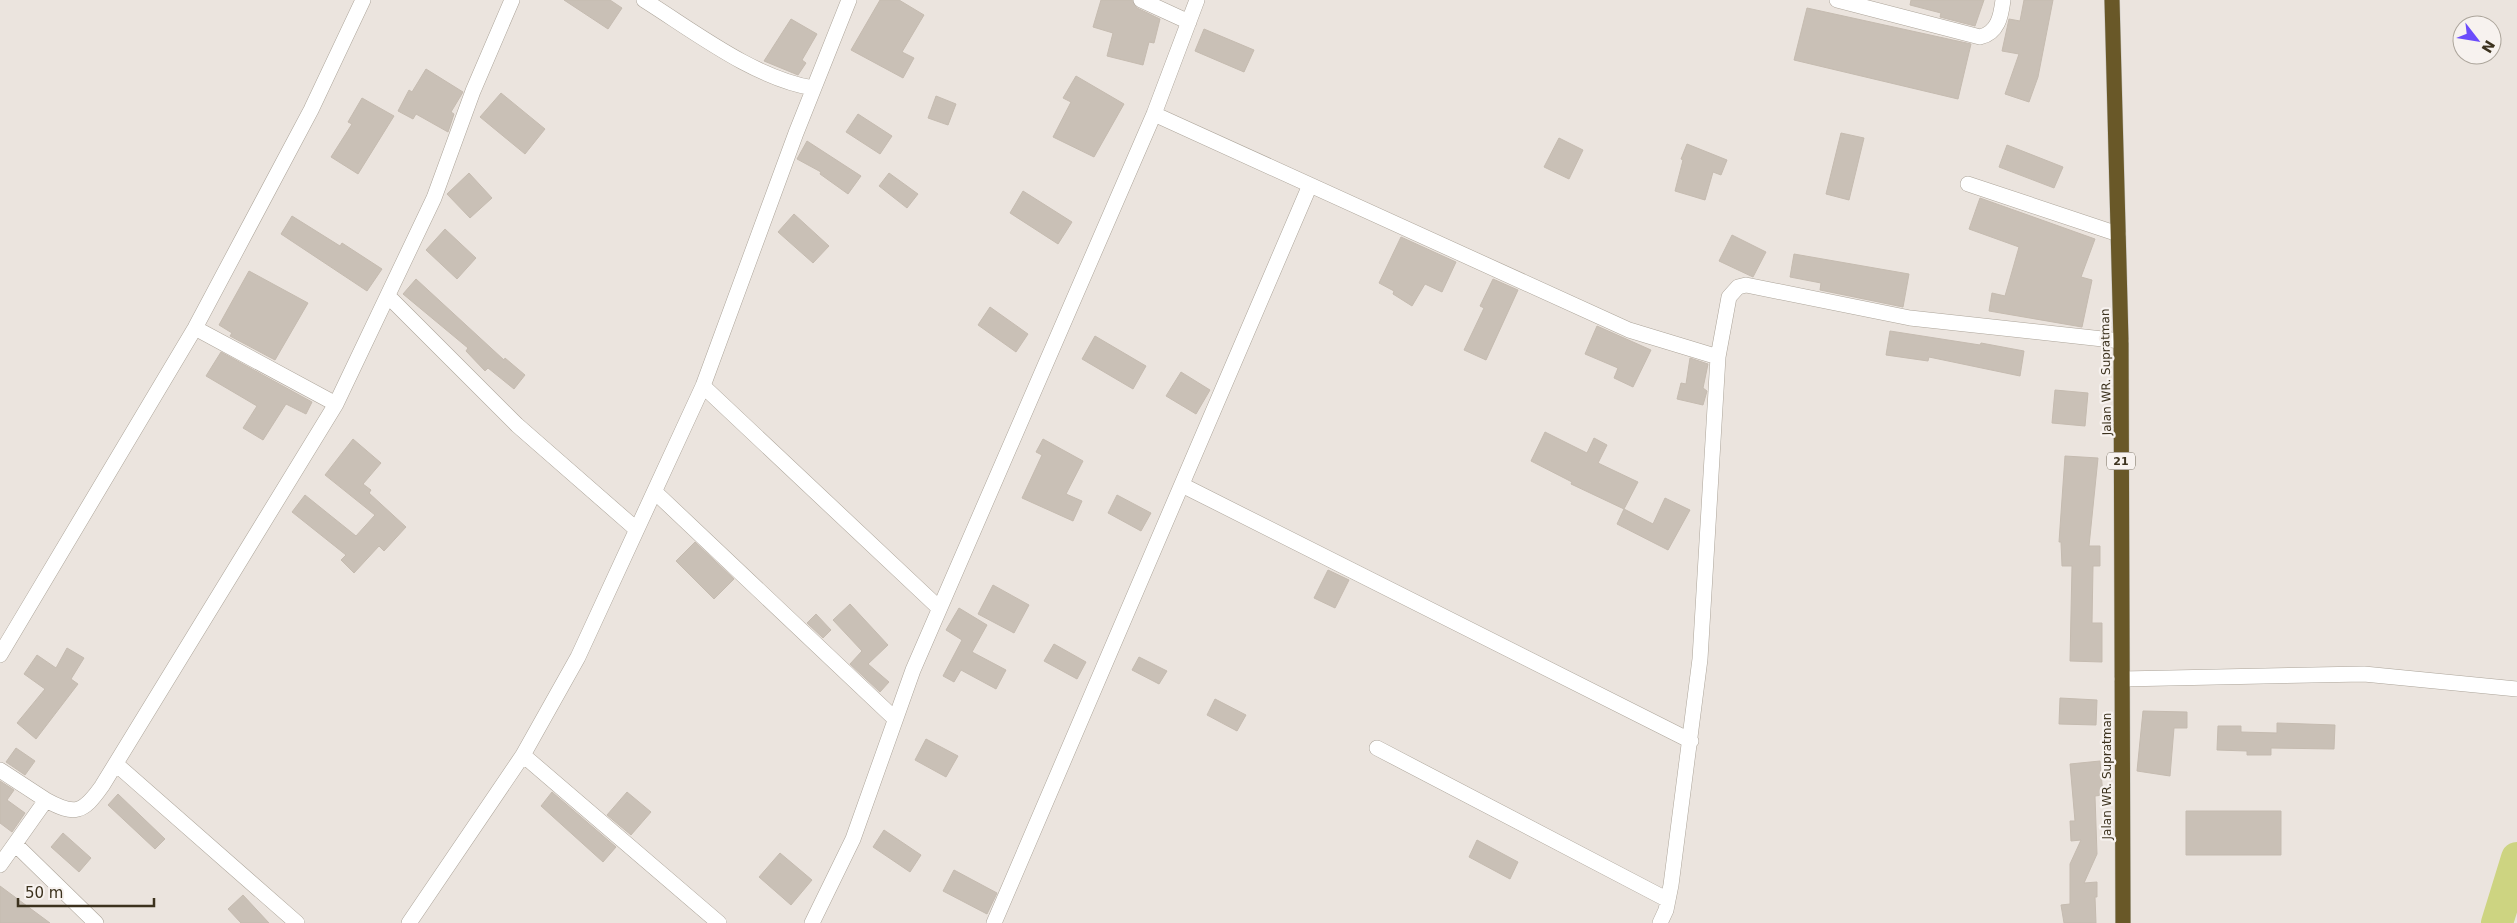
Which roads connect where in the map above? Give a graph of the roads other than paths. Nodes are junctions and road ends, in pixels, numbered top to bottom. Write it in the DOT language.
graph roads {
  1 [pos="363,0"];
  2 [pos="512,0"];
  3 [pos="644,0"];
  4 [pos="849,0"];
  5 [pos="1140,0"];
  6 [pos="1198,0"];
  7 [pos="1837,0"];
  8 [pos="2003,0"];
  9 [pos="2112,0"];
  10 [pos="1189,22"];
  11 [pos="814,88"];
  12 [pos="1154,114"];
  13 [pos="1968,184"];
  14 [pos="1310,185"];
  15 [pos="2118,234"];
  16 [pos="388,296"];
  17 [pos="195,328"];
  18 [pos="2121,342"];
  19 [pos="1718,357"];
  20 [pos="703,386"];
  21 [pos="336,404"];
  22 [pos="1182,485"];
  23 [pos="655,492"];
  24 [pos="636,529"];
  25 [pos="939,608"];
  26 [pos="0,655"];
  27 [pos="2122,678"];
  28 [pos="2517,689"];
  29 [pos="894,718"];
  30 [pos="1691,741"];
  31 [pos="1377,748"];
  32 [pos="523,756"];
  33 [pos="116,764"];
  34 [pos="0,770"];
  35 [pos="46,800"];
  36 [pos="15,844"];
  37 [pos="0,865"];
  38 [pos="1668,900"];
  39 [pos="96,923"];
  40 [pos="297,923"];
  41 [pos="409,923"];
  42 [pos="719,923"];
  43 [pos="812,923"];
  44 [pos="994,923"];
  45 [pos="1660,923"];
  46 [pos="2123,923"];
  1 -- 17 [label="street"];
  2 -- 16 [label="street"];
  3 -- 11 [label="street"];
  4 -- 11 [label="street"];
  5 -- 10 [label="street"];
  6 -- 10 [label="street"];
  7 -- 8 [label="street"];
  9 -- 15 [label="highway, Jalan WR. Supratman / 21"];
  10 -- 12 [label="street"];
  11 -- 20 [label="street"];
  12 -- 14 [label="street"];
  12 -- 25 [label="street"];
  13 -- 15 [label="street"];
  14 -- 19 [label="street"];
  14 -- 22 [label="street"];
  15 -- 18 [label="highway, Jalan WR. Supratman / 21"];
  16 -- 21 [label="street"];
  16 -- 24 [label="street"];
  17 -- 21 [label="street"];
  17 -- 26 [label="street"];
  18 -- 19 [label="street"];
  18 -- 27 [label="highway, Jalan WR. Supratman / 21"];
  19 -- 30 [label="street"];
  20 -- 23 [label="street"];
  20 -- 25 [label="street"];
  21 -- 33 [label="street"];
  22 -- 30 [label="street"];
  22 -- 44 [label="street"];
  23 -- 24 [label="street"];
  23 -- 29 [label="street"];
  24 -- 32 [label="street"];
  25 -- 29 [label="street"];
  27 -- 28 [label="street"];
  27 -- 46 [label="highway, Jalan WR. Supratman / 21"];
  29 -- 43 [label="street"];
  30 -- 38 [label="street"];
  31 -- 38 [label="street"];
  32 -- 41 [label="street"];
  32 -- 42 [label="street"];
  33 -- 35 [label="street"];
  33 -- 40 [label="street"];
  34 -- 35 [label="street"];
  35 -- 36 [label="street"];
  36 -- 37 [label="street"];
  36 -- 39 [label="street"];
  38 -- 45 [label="street"];
}
